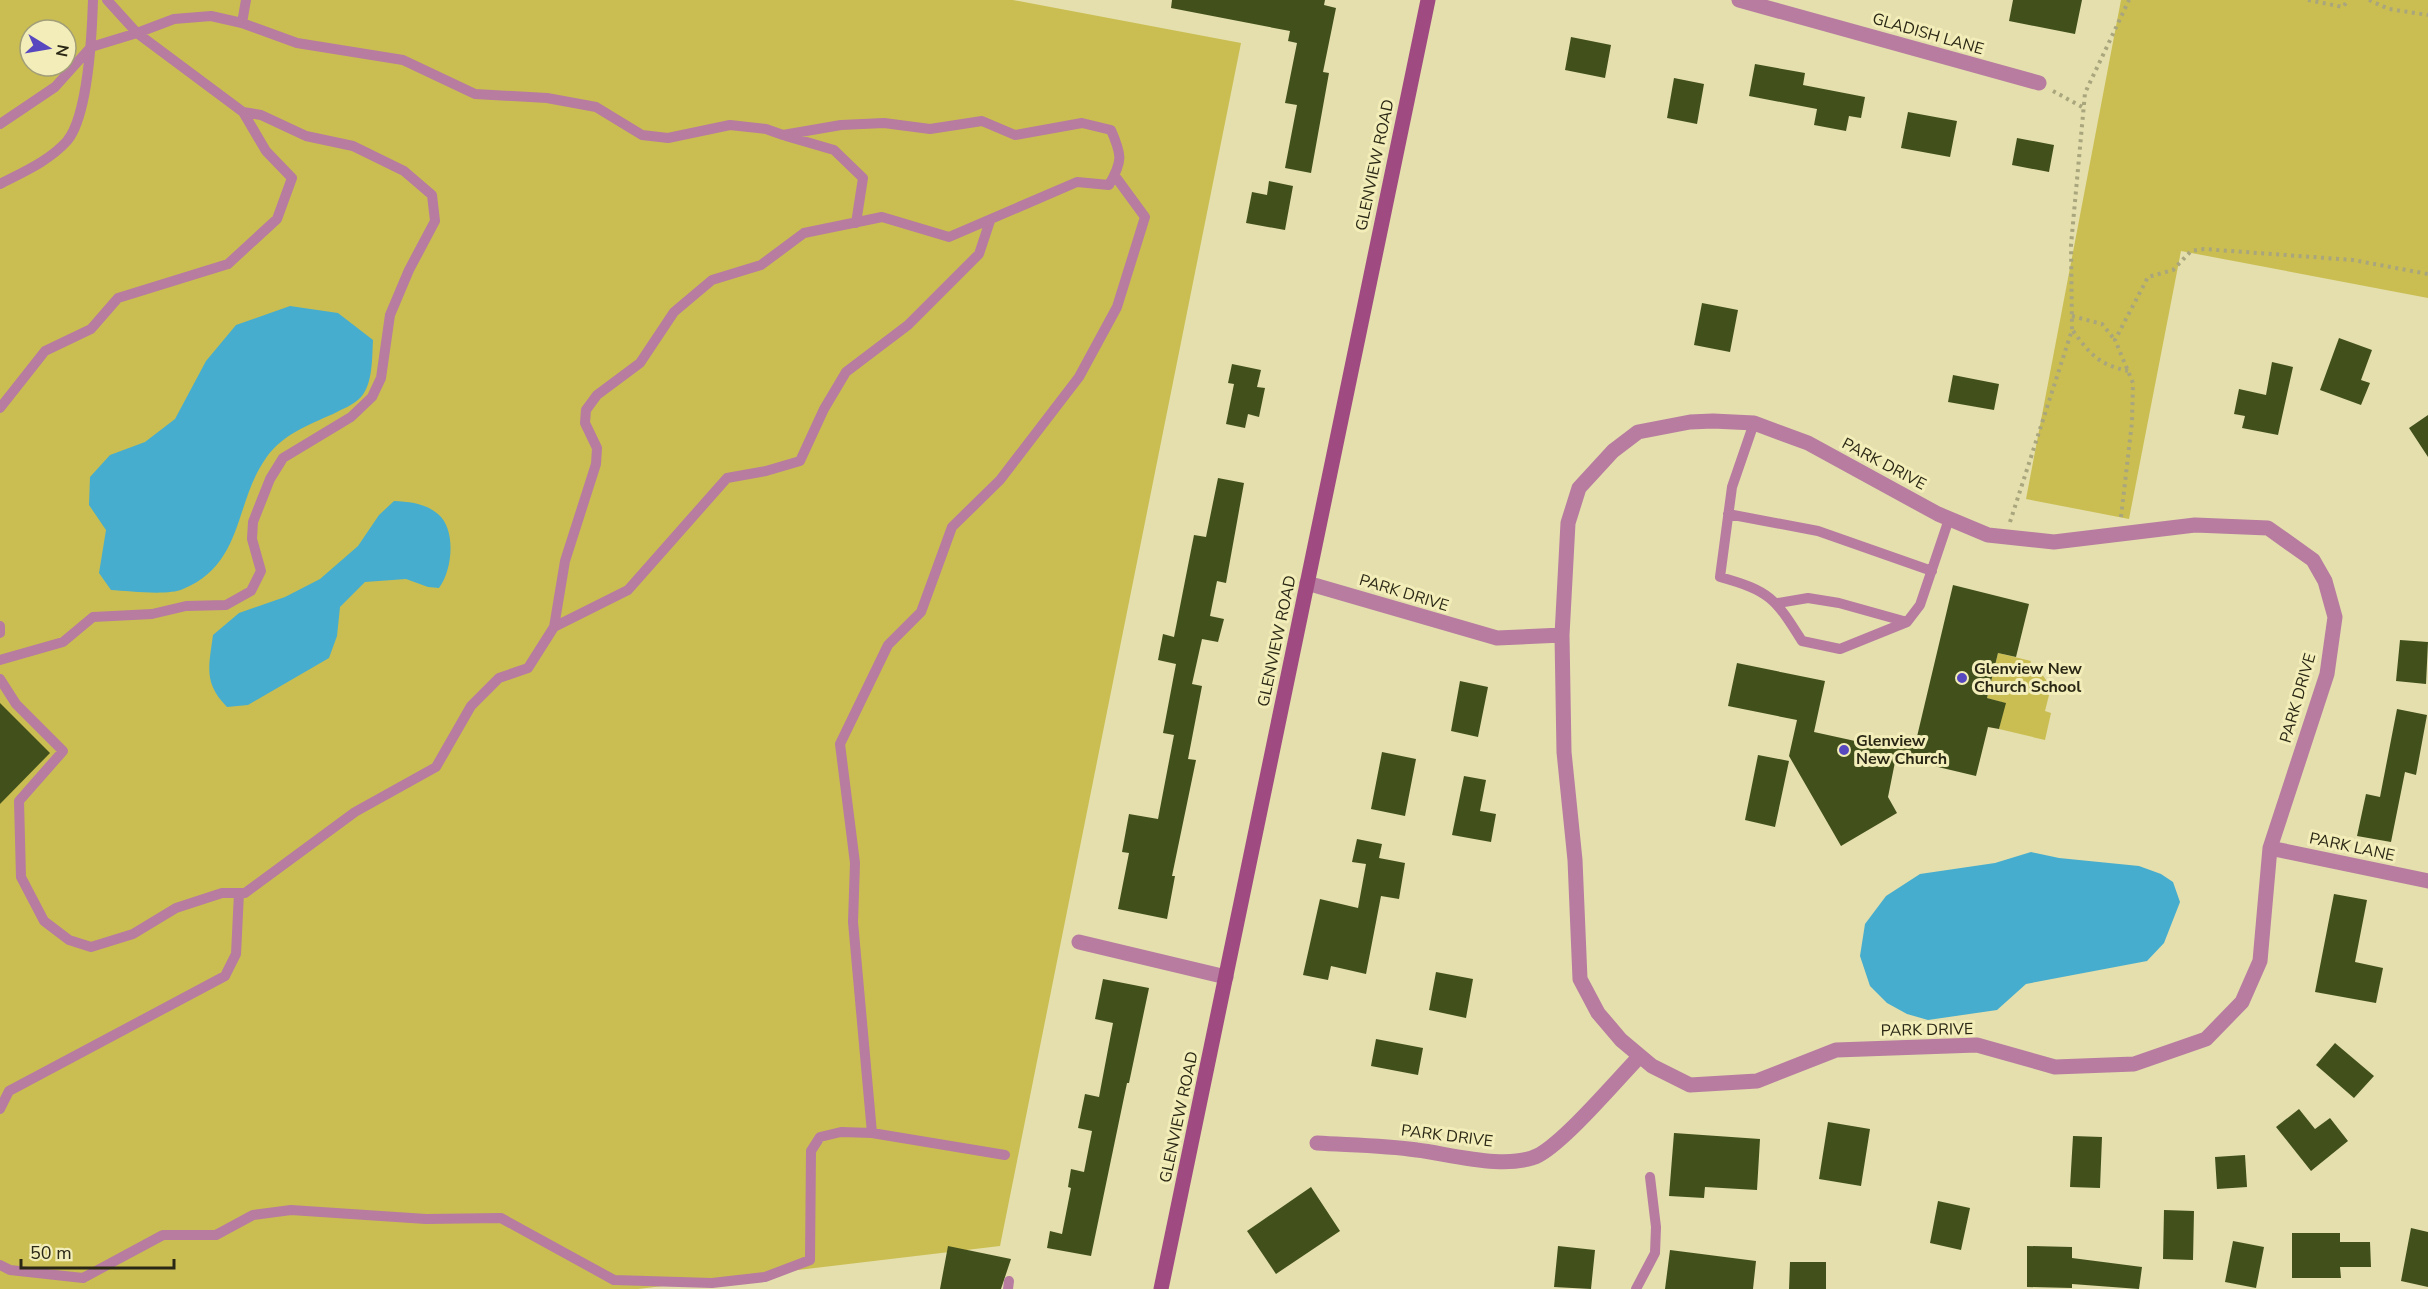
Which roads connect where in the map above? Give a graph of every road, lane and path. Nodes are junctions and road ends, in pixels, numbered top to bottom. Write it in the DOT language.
graph roads {
  1 [pos="93,0"];
  2 [pos="107,0"];
  3 [pos="246,0"];
  4 [pos="1428,0"];
  5 [pos="1739,0"];
  6 [pos="2129,0"];
  7 [pos="2308,0"];
  8 [pos="2348,0"];
  9 [pos="2369,0"];
  10 [pos="2428,15"];
  11 [pos="242,23"];
  12 [pos="137,33"];
  13 [pos="91,47"];
  14 [pos="2039,83"];
  15 [pos="2084,108"];
  16 [pos="243,112"];
  17 [pos="0,124"];
  18 [pos="783,135"];
  19 [pos="1115,176"];
  20 [pos="0,184"];
  21 [pos="990,221"];
  22 [pos="856,223"];
  23 [pos="2428,274"];
  24 [pos="2072,316"];
  25 [pos="2072,330"];
  26 [pos="2115,340"];
  27 [pos="2128,371"];
  28 [pos="0,408"];
  29 [pos="1754,423"];
  30 [pos="2122,510"];
  31 [pos="1728,514"];
  32 [pos="2012,514"];
  33 [pos="1950,519"];
  34 [pos="1932,571"];
  35 [pos="1307,584"];
  36 [pos="1778,603"];
  37 [pos="1907,622"];
  38 [pos="0,626"];
  39 [pos="554,627"];
  40 [pos="0,633"];
  41 [pos="1562,635"];
  42 [pos="0,660"];
  43 [pos="0,679"];
  44 [pos="2270,848"];
  45 [pos="2428,881"];
  46 [pos="239,893"];
  47 [pos="1079,942"];
  48 [pos="1226,977"];
  49 [pos="1640,1056"];
  50 [pos="0,1108"];
  51 [pos="872,1133"];
  52 [pos="1317,1143"];
  53 [pos="1005,1155"];
  54 [pos="1650,1177"];
  55 [pos="0,1265"];
  56 [pos="1161,1289"];
  57 [pos="1636,1289"];
  1 -- 13 [label="lane"];
  2 -- 12 [label="lane"];
  3 -- 11 [label="lane"];
  4 -- 35 [label="main road, GLENVIEW ROAD"];
  5 -- 14 [label="street, GLADISH LANE"];
  6 -- 15 [label="path"];
  7 -- 8 [label="path"];
  9 -- 10 [label="path"];
  11 -- 12 [label="lane"];
  11 -- 18 [label="lane"];
  12 -- 13 [label="lane"];
  12 -- 16 [label="lane"];
  13 -- 17 [label="lane"];
  13 -- 20 [label="lane"];
  14 -- 15 [label="path"];
  15 -- 24 [label="path"];
  16 -- 28 [label="lane"];
  16 -- 42 [label="lane"];
  18 -- 19 [label="lane"];
  18 -- 22 [label="lane"];
  19 -- 21 [label="lane"];
  19 -- 51 [label="lane"];
  21 -- 22 [label="lane"];
  21 -- 39 [label="lane"];
  22 -- 39 [label="lane"];
  23 -- 26 [label="path"];
  24 -- 25 [label="path"];
  24 -- 26 [label="path"];
  25 -- 27 [label="path"];
  25 -- 32 [label="path"];
  26 -- 27 [label="path"];
  27 -- 30 [label="path"];
  29 -- 31 [label="lane"];
  29 -- 33 [label="street, PARK DRIVE"];
  29 -- 41 [label="street, PARK DRIVE"];
  31 -- 34 [label="lane"];
  31 -- 36 [label="lane"];
  33 -- 34 [label="lane"];
  33 -- 44 [label="street, PARK DRIVE"];
  34 -- 37 [label="lane"];
  35 -- 41 [label="street, PARK DRIVE"];
  35 -- 48 [label="main road, GLENVIEW ROAD"];
  36 -- 37 [label="lane"];
  36 -- 37 [label="lane"];
  38 -- 40 [label="lane"];
  39 -- 46 [label="lane"];
  41 -- 49 [label="street, PARK DRIVE"];
  43 -- 46 [label="lane"];
  44 -- 45 [label="street, PARK LANE"];
  44 -- 49 [label="street, PARK DRIVE"];
  46 -- 50 [label="lane"];
  47 -- 48 [label="street"];
  48 -- 56 [label="main road, GLENVIEW ROAD"];
  49 -- 52 [label="street, PARK DRIVE"];
  51 -- 53 [label="lane"];
  51 -- 55 [label="lane"];
  54 -- 57 [label="lane"];
}
